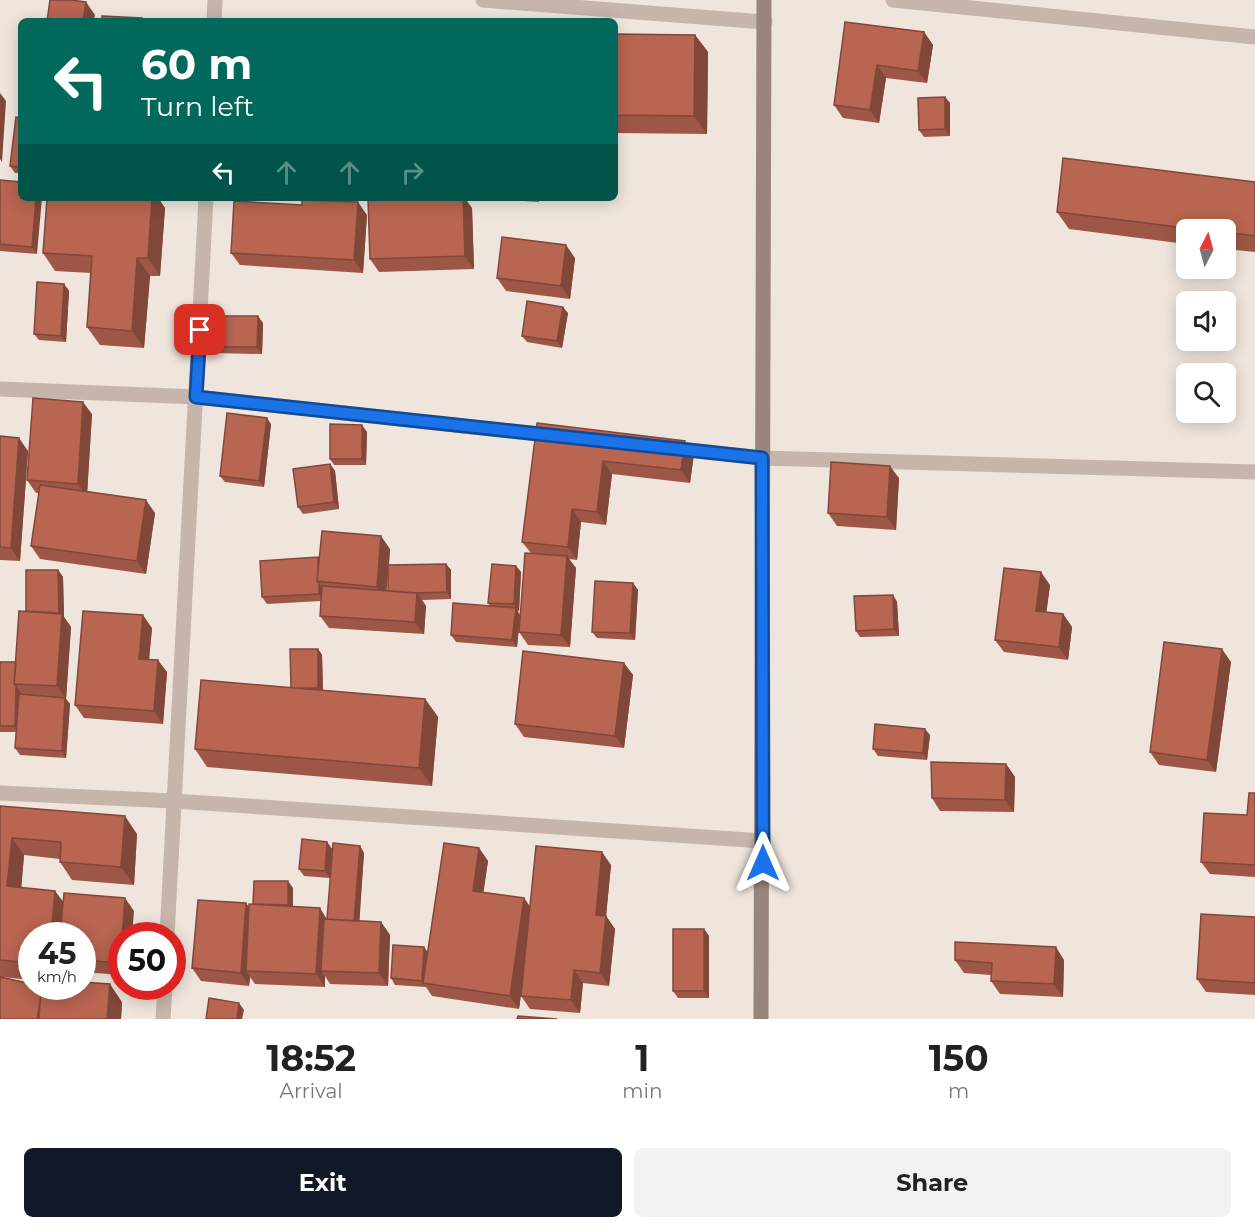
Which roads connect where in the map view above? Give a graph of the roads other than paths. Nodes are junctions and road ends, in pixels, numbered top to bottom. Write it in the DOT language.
graph roads {
  1 [pos="215,0"];
  2 [pos="483,0"];
  3 [pos="764,0"];
  4 [pos="893,0"];
  5 [pos="214,18"];
  6 [pos="765,22"];
  7 [pos="1255,37"];
  8 [pos="206,201"];
  9 [pos="0,389"];
  10 [pos="196,397"];
  11 [pos="573,437"];
  12 [pos="656,446"];
  13 [pos="762,458"];
  14 [pos="1255,472"];
  15 [pos="0,793"];
  16 [pos="174,801"];
  17 [pos="763,841"];
  18 [pos="169,922"];
  19 [pos="164,1000"];
  20 [pos="163,1019"];
  21 [pos="761,1019"];
  1 -- 5 [label="street"];
  2 -- 6 [label="street"];
  3 -- 6 [label="main road"];
  4 -- 7 [label="street"];
  6 -- 13 [label="main road"];
  8 -- 10 [label="street"];
  9 -- 10 [label="street"];
  10 -- 11 [label="street"];
  10 -- 16 [label="street"];
  12 -- 13 [label="street"];
  13 -- 14 [label="street"];
  13 -- 17 [label="main road"];
  15 -- 16 [label="street"];
  16 -- 17 [label="street"];
  16 -- 18 [label="street"];
  17 -- 21 [label="main road"];
  19 -- 20 [label="street"];
}
